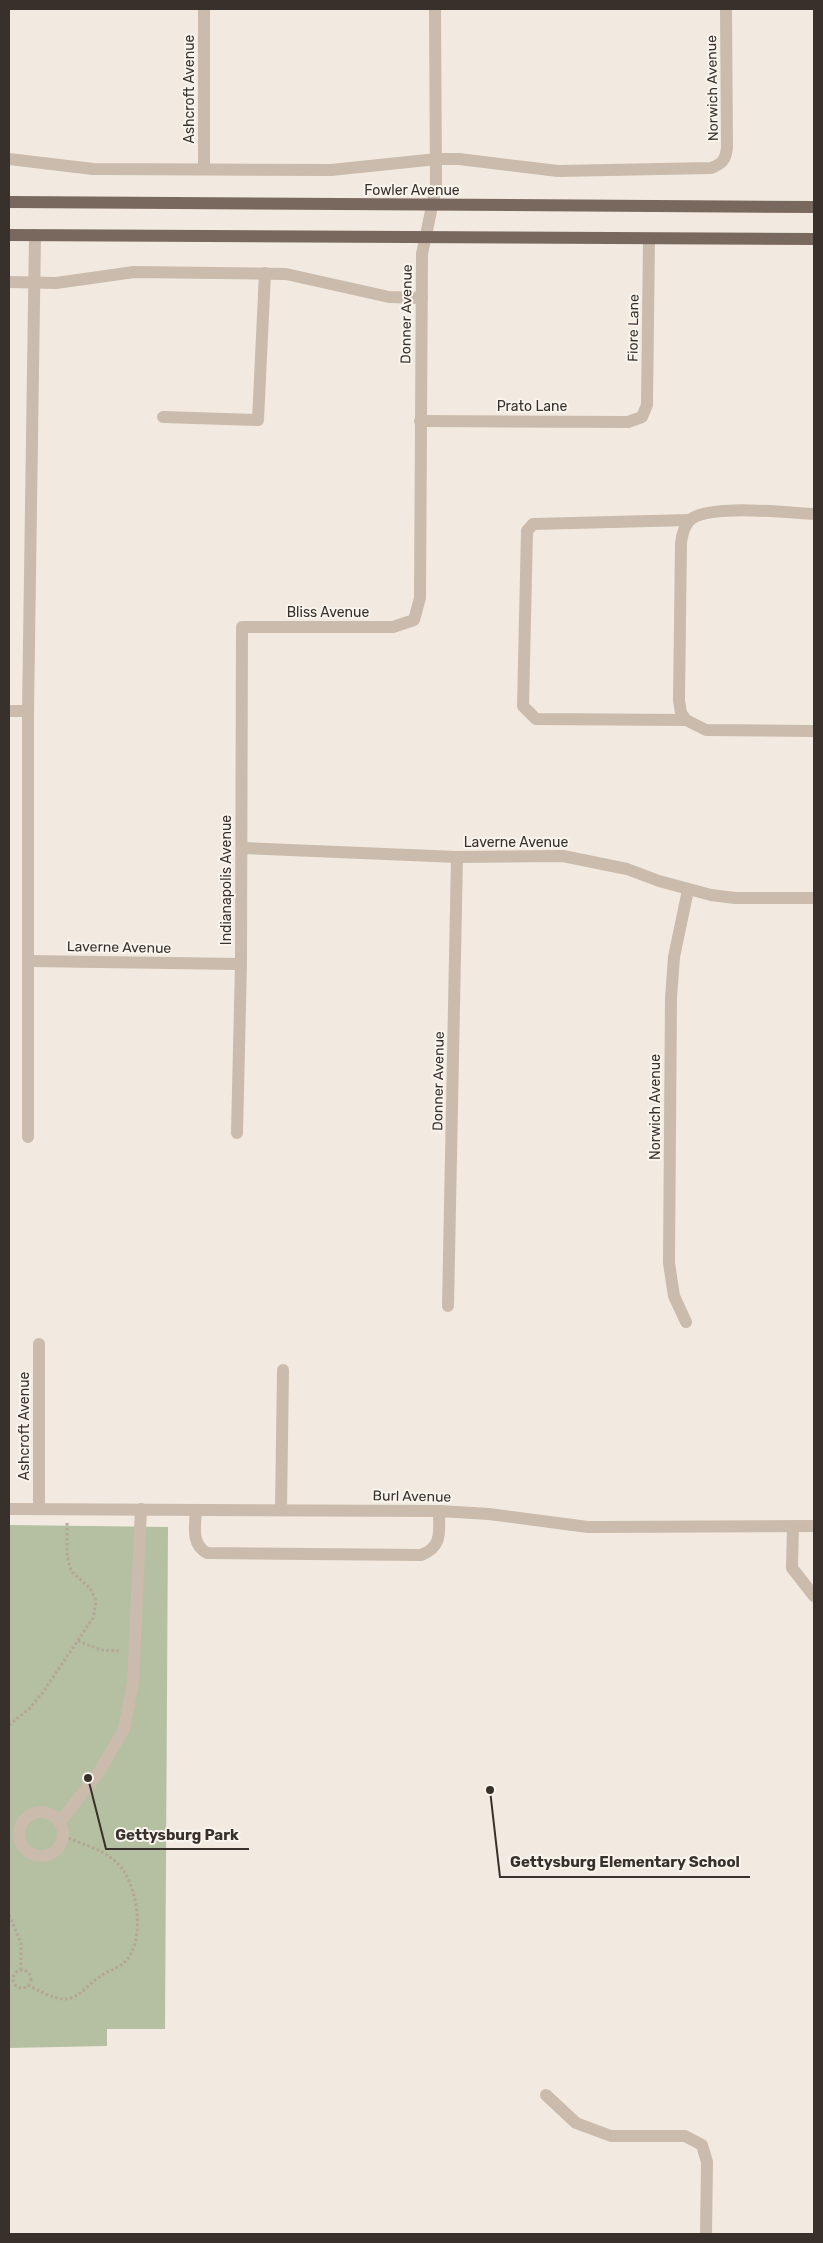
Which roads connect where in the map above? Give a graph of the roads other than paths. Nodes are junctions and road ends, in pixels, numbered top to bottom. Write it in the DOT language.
graph roads {
  1 [pos="204,9"];
  2 [pos="436,9"];
  3 [pos="726,9"];
  4 [pos="9,159"];
  5 [pos="437,159"];
  6 [pos="721,165"];
  7 [pos="204,169"];
  8 [pos="9,202"];
  9 [pos="433,205"];
  10 [pos="814,207"];
  11 [pos="9,235"];
  12 [pos="35,235"];
  13 [pos="426,237"];
  14 [pos="648,239"];
  15 [pos="814,239"];
  16 [pos="265,273"];
  17 [pos="9,282"];
  18 [pos="35,283"];
  19 [pos="422,298"];
  20 [pos="642,417"];
  21 [pos="163,418"];
  22 [pos="420,421"];
  23 [pos="814,514"];
  24 [pos="690,520"];
  25 [pos="414,620"];
  26 [pos="242,628"];
  27 [pos="9,710"];
  28 [pos="28,710"];
  29 [pos="686,720"];
  30 [pos="814,731"];
  31 [pos="242,848"];
  32 [pos="457,857"];
  33 [pos="688,890"];
  34 [pos="814,898"];
  35 [pos="28,961"];
  36 [pos="241,964"];
  37 [pos="237,1133"];
  38 [pos="28,1137"];
  39 [pos="448,1306"];
  40 [pos="686,1322"];
  41 [pos="39,1344"];
  42 [pos="283,1370"];
  43 [pos="9,1508"];
  44 [pos="38,1509"];
  45 [pos="141,1509"];
  46 [pos="196,1510"];
  47 [pos="281,1510"];
  48 [pos="439,1511"];
  49 [pos="793,1526"];
  50 [pos="814,1526"];
  51 [pos="814,1596"];
  52 [pos="60,1822"];
  53 [pos="546,2095"];
  54 [pos="706,2234"];
  1 -- 7 [label="street, Ashcroft Avenue"];
  2 -- 5 [label="street, Donner Avenue"];
  3 -- 6 [label="street, Norwich Avenue"];
  4 -- 7 [label="street, Fowler Avenue"];
  5 -- 6 [label="street, Fowler Avenue"];
  5 -- 7 [label="street, Fowler Avenue"];
  5 -- 9 [label="street, Donner Avenue"];
  8 -- 9 [label="main road, Fowler Avenue"];
  9 -- 10 [label="main road, Fowler Avenue"];
  9 -- 13 [label="street, Donner Avenue"];
  11 -- 12 [label="main road"];
  12 -- 13 [label="main road"];
  12 -- 18 [label="street"];
  13 -- 14 [label="main road"];
  13 -- 19 [label="street, Donner Avenue"];
  14 -- 15 [label="main road"];
  14 -- 20 [label="street, Fiore Lane"];
  16 -- 18 [label="street"];
  16 -- 19 [label="street"];
  16 -- 21 [label="street"];
  17 -- 18 [label="street"];
  18 -- 28 [label="street"];
  19 -- 22 [label="street, Donner Avenue"];
  20 -- 22 [label="street, Prato Lane"];
  22 -- 25 [label="street, Donner Avenue"];
  23 -- 24 [label="street"];
  24 -- 29 [label="street"];
  24 -- 29 [label="street"];
  25 -- 26 [label="street, Bliss Avenue"];
  26 -- 31 [label="street, Indianapolis Avenue"];
  27 -- 28 [label="street"];
  28 -- 35 [label="street"];
  29 -- 30 [label="street"];
  31 -- 32 [label="street, Laverne Avenue"];
  31 -- 36 [label="street, Indianapolis Avenue"];
  32 -- 33 [label="street, Laverne Avenue"];
  32 -- 39 [label="street, Donner Avenue"];
  33 -- 34 [label="street, Laverne Avenue"];
  33 -- 40 [label="street, Norwich Avenue"];
  35 -- 36 [label="street, Laverne Avenue"];
  35 -- 38 [label="street"];
  36 -- 37 [label="street, Indianapolis Avenue"];
  41 -- 44 [label="street, Ashcroft Avenue"];
  42 -- 47 [label="street"];
  43 -- 44 [label="street, Burl Avenue"];
  44 -- 45 [label="street, Burl Avenue"];
  45 -- 46 [label="street, Burl Avenue"];
  45 -- 52 [label="street"];
  46 -- 47 [label="street, Burl Avenue"];
  46 -- 48 [label="street"];
  47 -- 48 [label="street, Burl Avenue"];
  48 -- 49 [label="street, Burl Avenue"];
  49 -- 50 [label="street, Burl Avenue"];
  49 -- 51 [label="street"];
  52 -- 52 [label="street"];
  53 -- 54 [label="street"];
}
